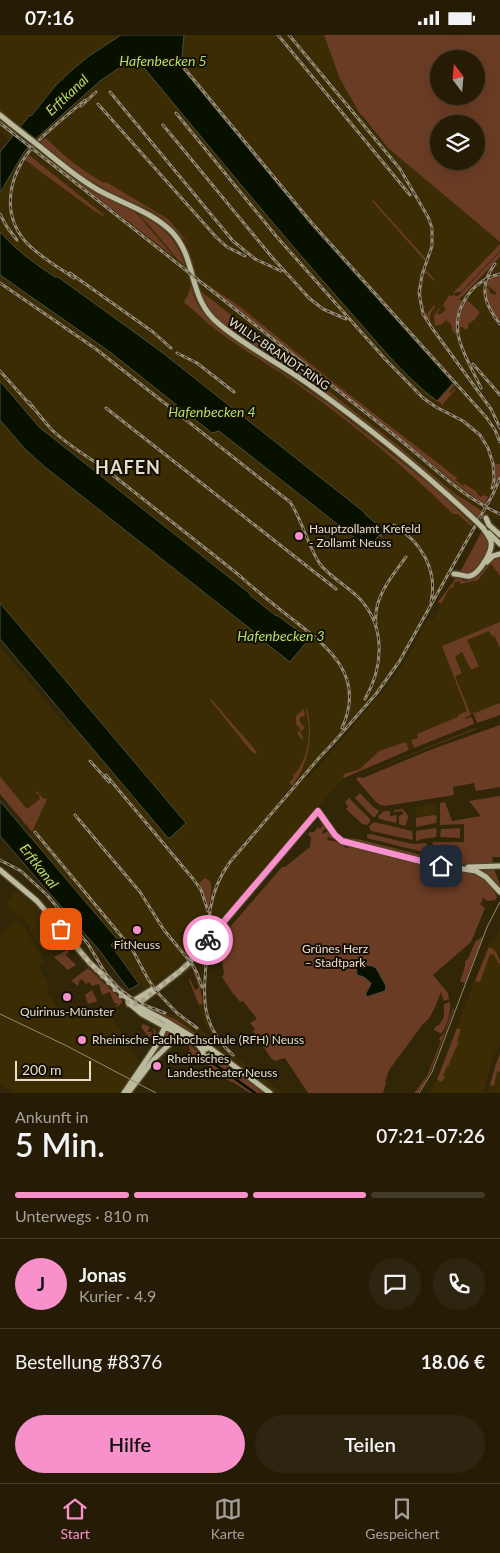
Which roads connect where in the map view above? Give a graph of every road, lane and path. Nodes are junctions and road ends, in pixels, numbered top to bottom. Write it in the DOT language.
graph roads {
  1 [pos="0,115"];
  2 [pos="486,519"];
  3 [pos="479,525"];
  4 [pos="489,525"];
  5 [pos="500,535"];
  6 [pos="500,544"];
  7 [pos="500,554"];
  8 [pos="500,865"];
  9 [pos="441,866"];
  10 [pos="0,870"];
  11 [pos="0,874"];
  12 [pos="12,881"];
  13 [pos="500,893"];
  14 [pos="158,987"];
  15 [pos="146,998"];
  16 [pos="132,1003"];
  17 [pos="145,1010"];
  18 [pos="154,1021"];
  19 [pos="173,1025"];
  20 [pos="165,1026"];
  21 [pos="179,1031"];
  22 [pos="160,1038"];
  23 [pos="198,1045"];
  24 [pos="209,1049"];
  25 [pos="218,1057"];
  26 [pos="133,1081"];
  27 [pos="124,1093"];
  28 [pos="128,1093"];
  29 [pos="268,1093"];
  1 -- 3 [label="main road, WILLY-BRANDT-RING, bridge"];
  2 -- 4 [label="main road"];
  3 -- 4 [label="main road"];
  3 -- 6 [label="main road, WILLY-BRANDT-RING"];
  3 -- 7 [label="main road"];
  4 -- 5 [label="main road"];
  8 -- 9 [label="main road"];
  9 -- 13 [label="main road"];
  9 -- 14 [label="main road"];
  10 -- 12 [label="main road"];
  11 -- 12 [label="main road"];
  12 -- 16 [label="main road"];
  14 -- 15 [label="main road"];
  14 -- 16 [label="main road"];
  15 -- 16 [label="main road"];
  15 -- 17 [label="main road"];
  16 -- 17 [label="main road"];
  16 -- 18 [label="main road"];
  17 -- 19 [label="main road"];
  18 -- 20 [label="main road"];
  18 -- 22 [label="main road"];
  19 -- 20 [label="main road"];
  19 -- 21 [label="main road"];
  20 -- 21 [label="main road"];
  20 -- 22 [label="main road"];
  21 -- 23 [label="main road"];
  21 -- 24 [label="main road"];
  21 -- 26 [label="main road"];
  22 -- 26 [label="main road"];
  23 -- 24 [label="main road"];
  23 -- 25 [label="main road"];
  24 -- 25 [label="main road"];
  24 -- 29 [label="main road"];
  25 -- 29 [label="main road"];
  26 -- 27 [label="main road"];
  26 -- 28 [label="main road"];
}
